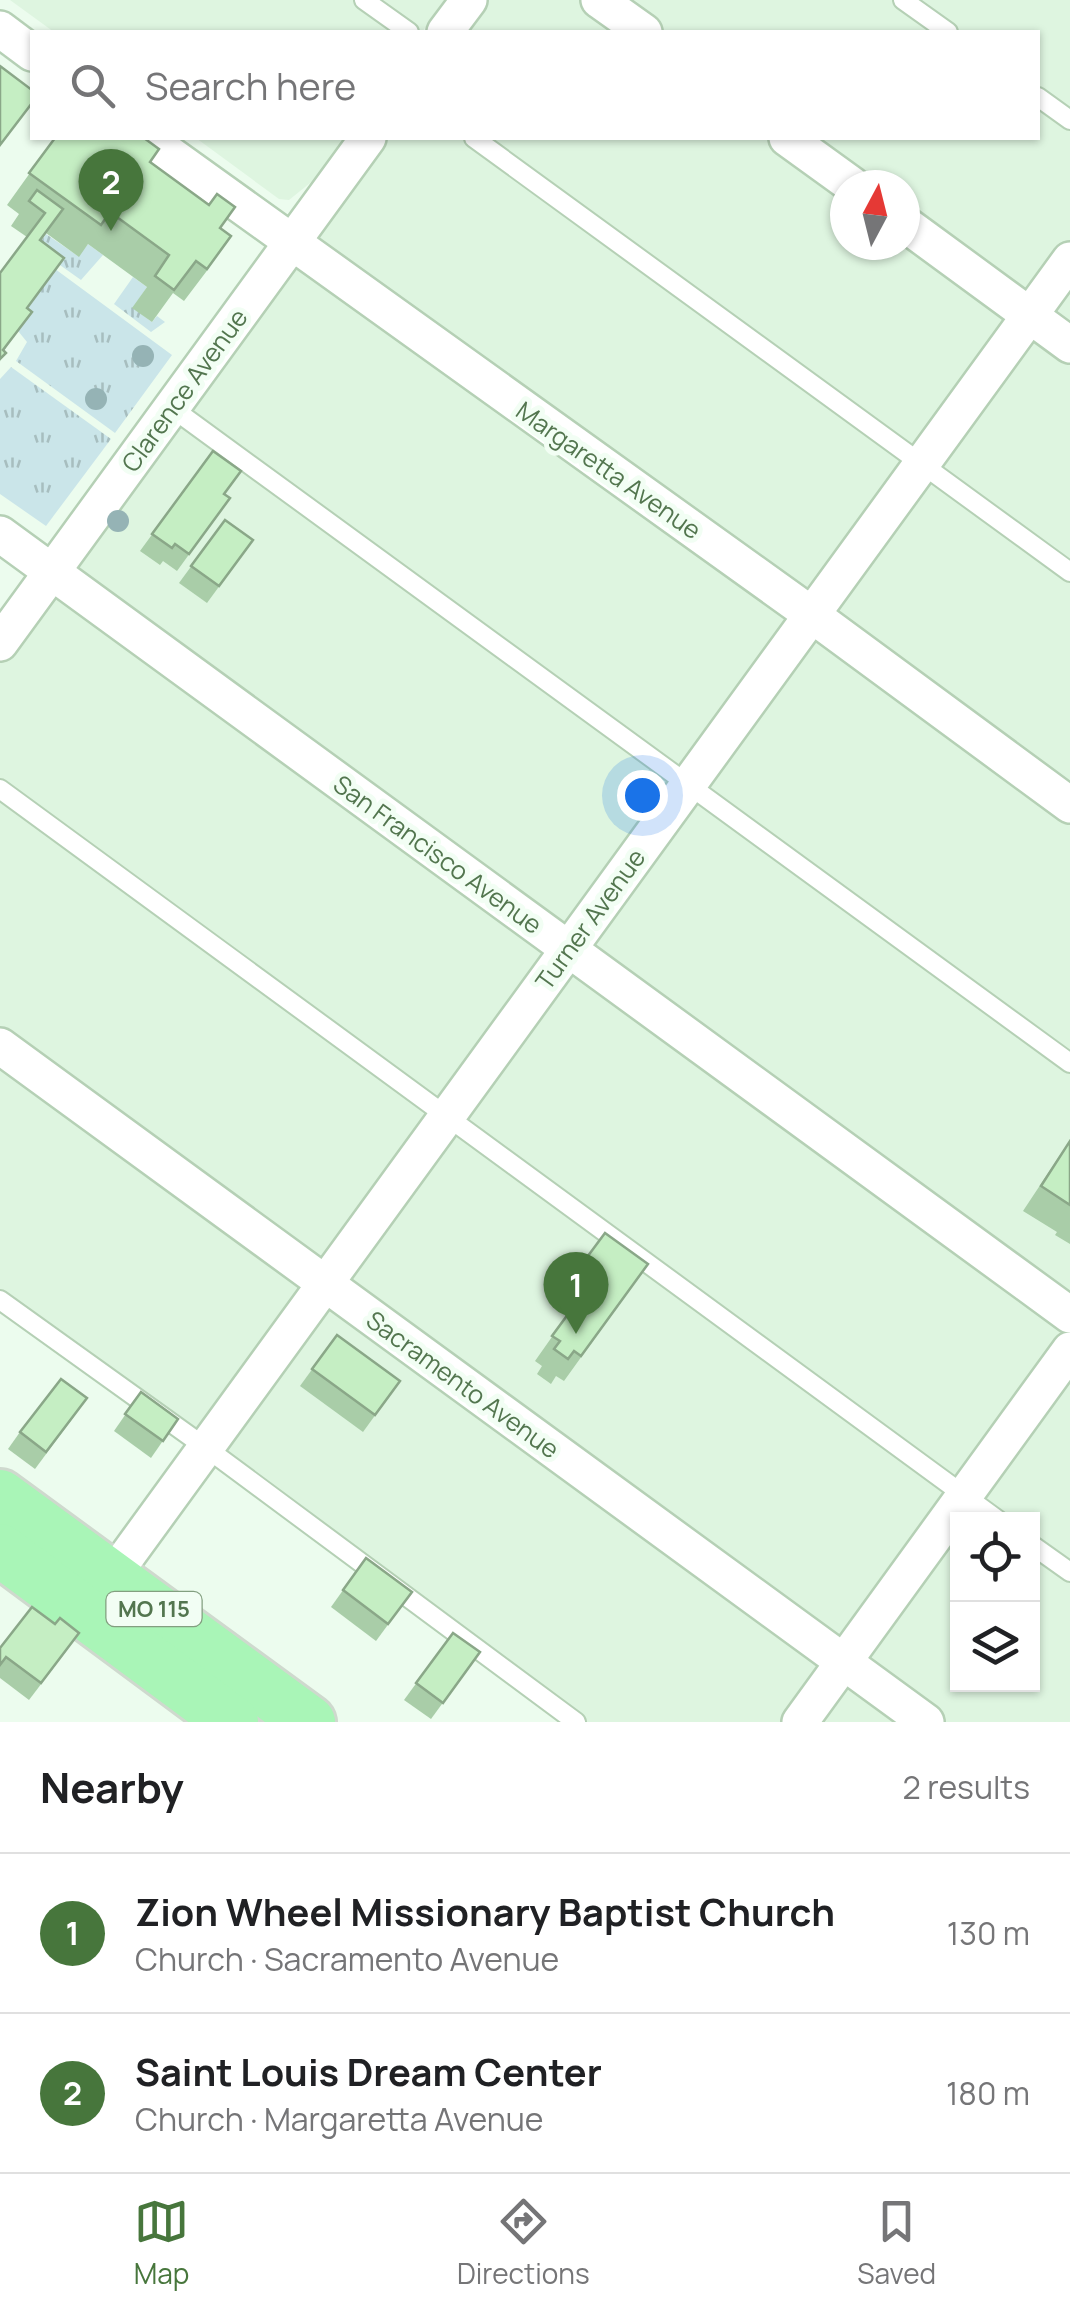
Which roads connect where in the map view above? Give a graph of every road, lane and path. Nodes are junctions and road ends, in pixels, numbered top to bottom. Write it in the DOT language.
graph roads {
  1 [pos="364,0"];
  2 [pos="470,0"];
  3 [pos="599,0"];
  4 [pos="903,0"];
  5 [pos="0,29"];
  6 [pos="405,30"];
  7 [pos="448,30"];
  8 [pos="641,30"];
  9 [pos="945,30"];
  10 [pos="30,52"];
  11 [pos="1040,98"];
  12 [pos="1070,120"];
  13 [pos="150,140"];
  14 [pos="367,140"];
  15 [pos="477,140"];
  16 [pos="790,140"];
  17 [pos="831,170"];
  18 [pos="920,235"];
  19 [pos="291,243"];
  20 [pos="1070,260"];
  21 [pos="1029,315"];
  22 [pos="1070,345"];
  23 [pos="172,408"];
  24 [pos="922,463"];
  25 [pos="0,534"];
  26 [pos="51,572"];
  27 [pos="1070,572"];
  28 [pos="812,615"];
  29 [pos="0,643"];
  30 [pos="687,785"];
  31 [pos="0,789"];
  32 [pos="1070,805"];
  33 [pos="568,949"];
  34 [pos="0,1046"];
  35 [pos="1070,1062"];
  36 [pos="445,1117"];
  37 [pos="325,1283"];
  38 [pos="0,1300"];
  39 [pos="1070,1315"];
  40 [pos="1070,1350"];
  41 [pos="205,1447"];
  42 [pos="965,1495"];
  43 [pos="0,1496"];
  44 [pos="987,1512"];
  45 [pos="0,1550"];
  46 [pos="1040,1550"];
  47 [pos="1070,1572"];
  48 [pos="111,1578"];
  49 [pos="844,1661"];
  50 [pos="232,1722"];
  51 [pos="309,1722"];
  52 [pos="576,1722"];
  53 [pos="800,1722"];
  54 [pos="926,1722"];
  1 -- 6 [label="lane"];
  2 -- 7 [label="street"];
  3 -- 8 [label="street"];
  4 -- 9 [label="lane"];
  5 -- 10 [label="street"];
  11 -- 12 [label="lane"];
  13 -- 19 [label="street, Margaretta Avenue"];
  14 -- 19 [label="street, Clarence Avenue"];
  15 -- 24 [label="lane"];
  16 -- 17 [label="street"];
  18 -- 21 [label="street"];
  19 -- 23 [label="street, Clarence Avenue"];
  19 -- 28 [label="street, Margaretta Avenue"];
  20 -- 21 [label="street, Turner Avenue"];
  21 -- 22 [label="street"];
  21 -- 24 [label="street, Turner Avenue"];
  23 -- 26 [label="street, Clarence Avenue"];
  23 -- 30 [label="lane"];
  24 -- 27 [label="lane"];
  24 -- 28 [label="street, Turner Avenue"];
  25 -- 26 [label="street, San Francisco Avenue"];
  26 -- 29 [label="street, Clarence Avenue"];
  26 -- 33 [label="street, San Francisco Avenue"];
  28 -- 30 [label="street, Turner Avenue"];
  28 -- 32 [label="street, Margaretta Avenue"];
  30 -- 33 [label="street, Turner Avenue"];
  30 -- 35 [label="lane"];
  31 -- 36 [label="lane"];
  33 -- 36 [label="street, Turner Avenue"];
  33 -- 39 [label="street, San Francisco Avenue"];
  34 -- 37 [label="street, Sacramento Avenue"];
  36 -- 37 [label="street, Turner Avenue"];
  36 -- 42 [label="lane"];
  37 -- 41 [label="street, Turner Avenue"];
  37 -- 49 [label="street, Sacramento Avenue"];
  38 -- 41 [label="lane"];
  40 -- 42 [label="street"];
  41 -- 48 [label="street, Turner Avenue"];
  41 -- 52 [label="lane"];
  42 -- 44 [label="lane"];
  42 -- 49 [label="street"];
  43 -- 48 [label="main road, MO 115"];
  45 -- 50 [label="main road"];
  46 -- 47 [label="lane"];
  48 -- 51 [label="main road, MO 115"];
  49 -- 53 [label="street"];
  49 -- 54 [label="street, Sacramento Avenue"];
}
